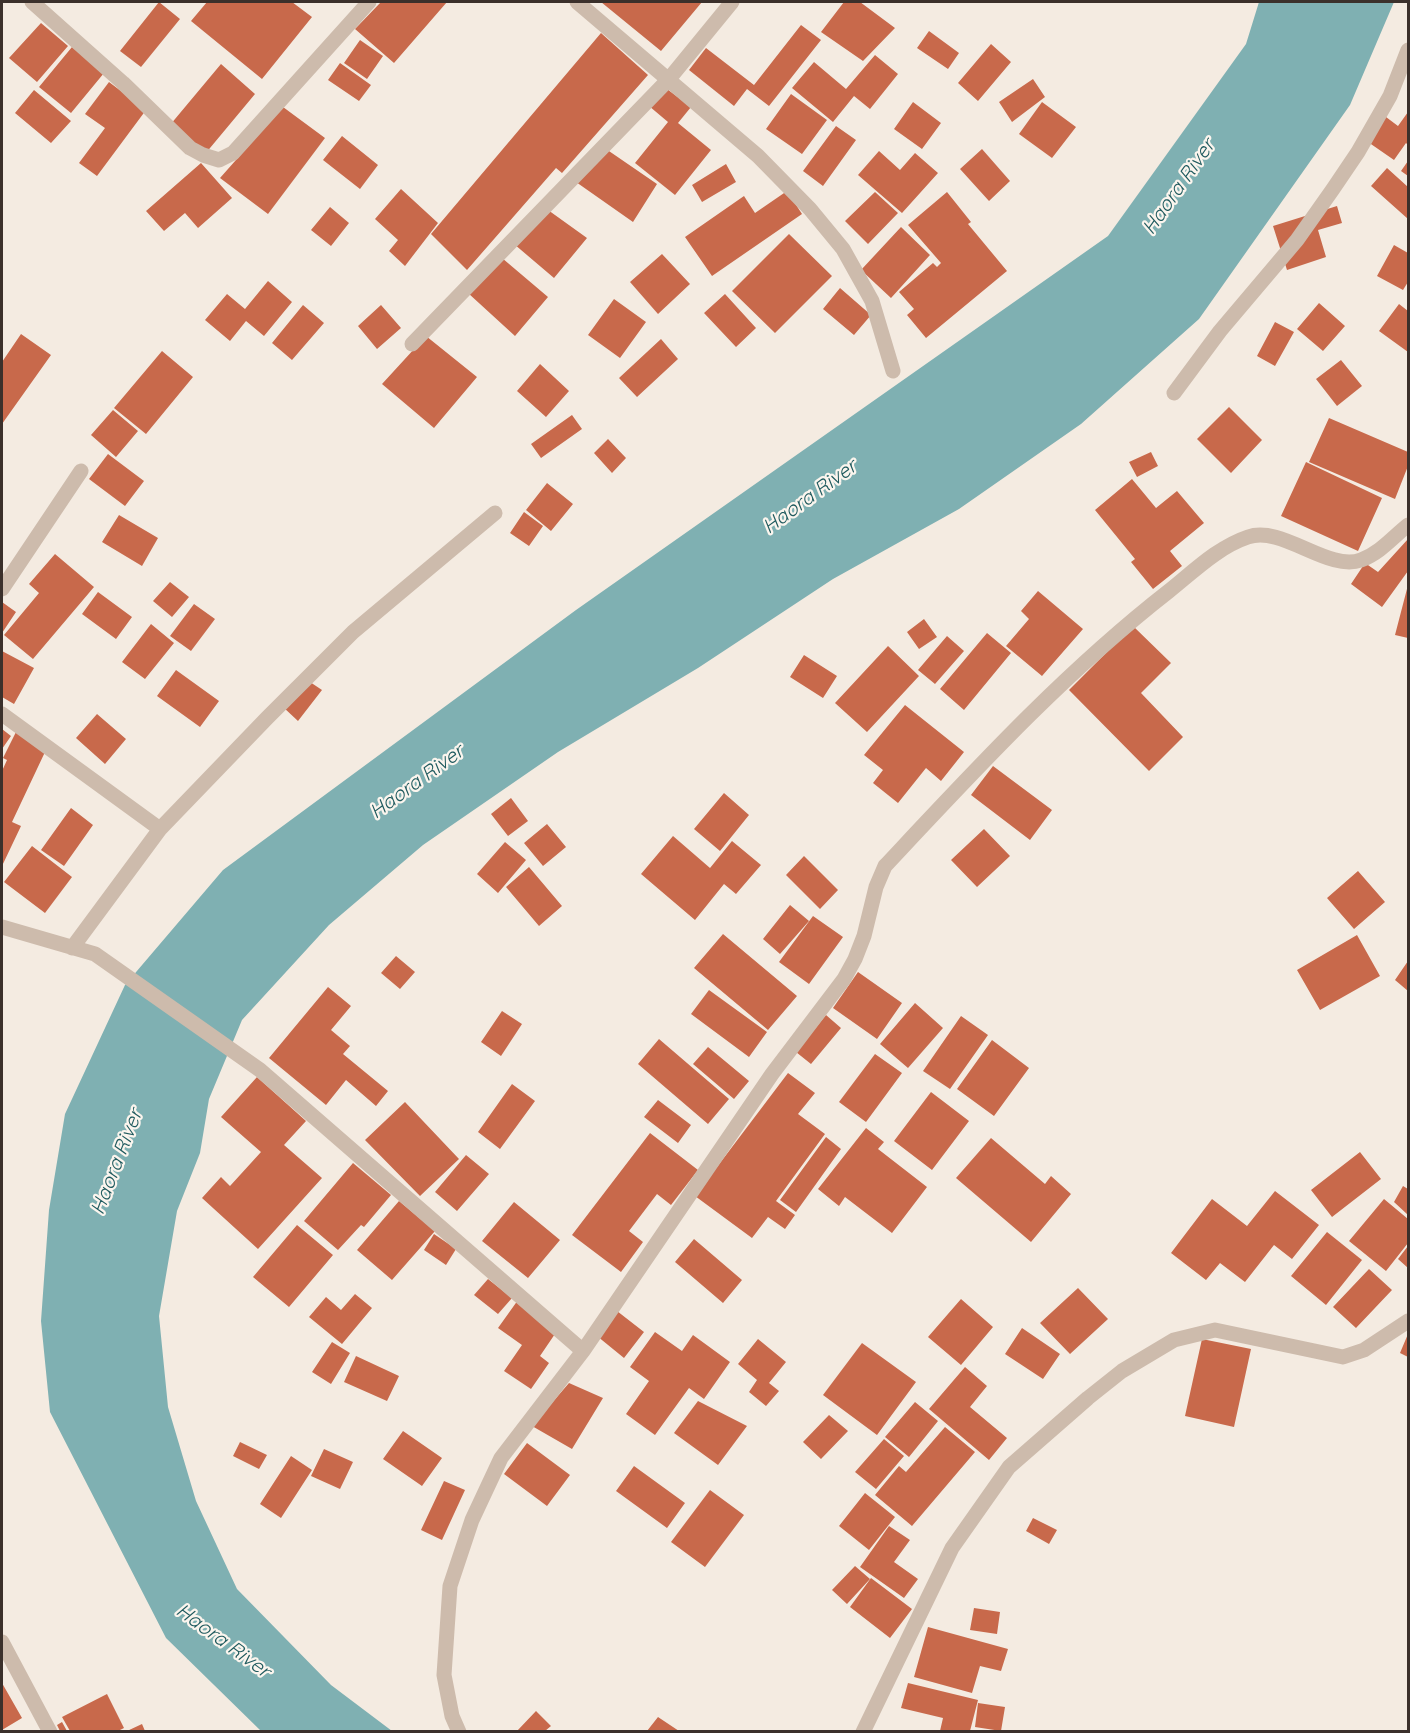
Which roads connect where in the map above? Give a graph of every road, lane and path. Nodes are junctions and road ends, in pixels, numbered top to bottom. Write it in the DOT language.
graph roads {
  1 [pos="32,2"];
  2 [pos="369,2"];
  3 [pos="577,2"];
  4 [pos="732,2"];
  5 [pos="1408,50"];
  6 [pos="669,79"];
  7 [pos="412,344"];
  8 [pos="893,371"];
  9 [pos="1174,393"];
  10 [pos="81,471"];
  11 [pos="495,513"];
  12 [pos="1408,525"];
  13 [pos="2,589"];
  14 [pos="2,714"];
  15 [pos="160,829"];
  16 [pos="2,927"];
  17 [pos="72,948"];
  18 [pos="1408,1321"];
  19 [pos="583,1351"];
  20 [pos="2,1642"];
  21 [pos="44,1729"];
  22 [pos="459,1731"];
  23 [pos="863,1731"];
  1 -- 2 [label="street"];
  3 -- 6 [label="street"];
  4 -- 6 [label="street"];
  5 -- 9 [label="street"];
  6 -- 7 [label="street"];
  6 -- 8 [label="street"];
  10 -- 13 [label="street"];
  11 -- 15 [label="street"];
  12 -- 19 [label="street"];
  14 -- 15 [label="street"];
  15 -- 17 [label="street"];
  16 -- 17 [label="street"];
  17 -- 19 [label="street"];
  18 -- 23 [label="street"];
  19 -- 22 [label="street"];
  20 -- 21 [label="street"];
}
